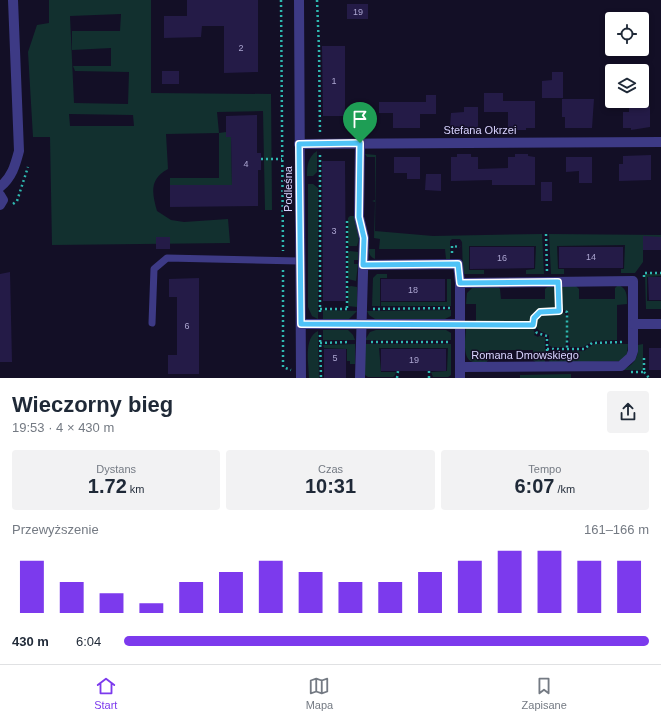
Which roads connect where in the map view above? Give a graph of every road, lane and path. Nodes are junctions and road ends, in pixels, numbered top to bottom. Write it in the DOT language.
graph roads {
  1 [pos="13,0"];
  2 [pos="281,0"];
  3 [pos="299,0"];
  4 [pos="317,0"];
  5 [pos="661,142"];
  6 [pos="360,143"];
  7 [pos="299,144"];
  8 [pos="320,144"];
  9 [pos="261,158"];
  10 [pos="282,159"];
  11 [pos="0,187"];
  12 [pos="0,195"];
  13 [pos="0,205"];
  14 [pos="347,213"];
  15 [pos="546,234"];
  16 [pos="283,261"];
  17 [pos="299,261"];
  18 [pos="363,265"];
  19 [pos="661,273"];
  20 [pos="644,280"];
  21 [pos="548,282"];
  22 [pos="558,282"];
  23 [pos="460,283"];
  24 [pos="320,309"];
  25 [pos="347,309"];
  26 [pos="362,309"];
  27 [pos="559,311"];
  28 [pos="453,314"];
  29 [pos="152,323"];
  30 [pos="301,324"];
  31 [pos="321,324"];
  32 [pos="360,324"];
  33 [pos="460,324"];
  34 [pos="633,324"];
  35 [pos="661,324"];
  36 [pos="533,325"];
  37 [pos="360,342"];
  38 [pos="453,342"];
  39 [pos="628,342"];
  40 [pos="320,343"];
  41 [pos="547,349"];
  42 [pos="568,349"];
  43 [pos="547,366"];
  44 [pos="461,367"];
  45 [pos="398,371"];
  46 [pos="429,371"];
  47 [pos="644,372"];
  48 [pos="291,374"];
  49 [pos="301,378"];
  50 [pos="321,378"];
  51 [pos="360,378"];
  52 [pos="397,378"];
  53 [pos="429,378"];
  54 [pos="460,378"];
  55 [pos="649,378"];
  1 -- 11 [label="street"];
  2 -- 10 [label="path"];
  3 -- 7 [label="street, Podleśna"];
  4 -- 8 [label="path"];
  5 -- 6 [label="street, Stefana Okrzei"];
  6 -- 8 [label="street, Stefana Okrzei"];
  6 -- 18 [label="street"];
  7 -- 8 [label="street, Stefana Okrzei"];
  7 -- 17 [label="street, Podleśna"];
  8 -- 24 [label="path"];
  9 -- 10 [label="path"];
  10 -- 16 [label="path"];
  12 -- 13 [label="street"];
  14 -- 25 [label="path"];
  15 -- 21 [label="path"];
  16 -- 17 [label="lane"];
  16 -- 29 [label="lane"];
  16 -- 48 [label="path"];
  17 -- 30 [label="street, Podleśna"];
  18 -- 23 [label="street, Romana Dmowskiego"];
  18 -- 26 [label="street"];
  19 -- 20 [label="path"];
  21 -- 22 [label="street"];
  21 -- 23 [label="street"];
  22 -- 27 [label="path"];
  22 -- 34 [label="street, Romana Dmowskiego"];
  23 -- 33 [label="street, Romana Dmowskiego"];
  24 -- 25 [label="path"];
  24 -- 31 [label="path"];
  25 -- 26 [label="path"];
  26 -- 28 [label="path"];
  26 -- 32 [label="street"];
  27 -- 36 [label="path"];
  27 -- 42 [label="path"];
  30 -- 31 [label="street"];
  30 -- 49 [label="street, Podleśna"];
  31 -- 32 [label="street"];
  31 -- 40 [label="path"];
  32 -- 33 [label="street"];
  32 -- 37 [label="street"];
  33 -- 36 [label="path"];
  33 -- 44 [label="street, Romana Dmowskiego"];
  34 -- 35 [label="street"];
  34 -- 43 [label="street, Romana Dmowskiego"];
  36 -- 41 [label="path"];
  37 -- 38 [label="path"];
  37 -- 40 [label="path"];
  37 -- 51 [label="street"];
  39 -- 42 [label="path"];
  40 -- 50 [label="path"];
  41 -- 42 [label="path"];
  41 -- 43 [label="path"];
  43 -- 44 [label="street, Romana Dmowskiego"];
  44 -- 54 [label="street"];
  45 -- 52 [label="path"];
  46 -- 53 [label="path"];
  47 -- 55 [label="path"];
}
